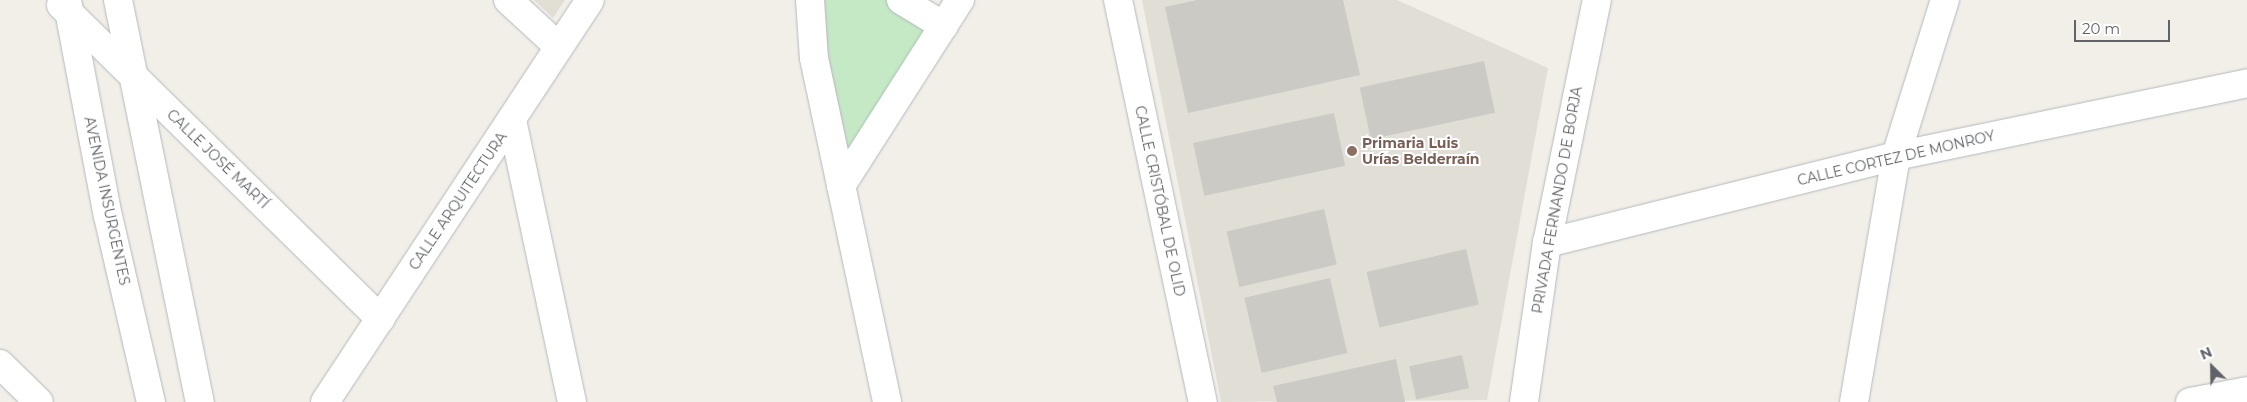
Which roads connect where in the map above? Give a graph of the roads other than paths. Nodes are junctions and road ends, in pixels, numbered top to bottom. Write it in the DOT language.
graph roads {
  1 [pos="118,0"];
  2 [pos="508,0"];
  3 [pos="590,0"];
  4 [pos="810,0"];
  5 [pos="902,0"];
  6 [pos="960,0"];
  7 [pos="1118,0"];
  8 [pos="1597,0"];
  9 [pos="1945,0"];
  10 [pos="64,4"];
  11 [pos="944,26"];
  12 [pos="559,47"];
  13 [pos="135,78"];
  14 [pos="2247,83"];
  15 [pos="512,120"];
  16 [pos="1896,156"];
  17 [pos="841,186"];
  18 [pos="1547,243"];
  19 [pos="380,319"];
  20 [pos="0,364"];
  21 [pos="2247,391"];
  22 [pos="39,402"];
  23 [pos="151,402"];
  24 [pos="200,402"];
  25 [pos="325,402"];
  26 [pos="572,402"];
  27 [pos="887,402"];
  28 [pos="1203,402"];
  29 [pos="1524,402"];
  30 [pos="1854,402"];
  31 [pos="2190,402"];
  1 -- 13 [label="street"];
  2 -- 12 [label="street"];
  3 -- 12 [label="street, CALLE ARQUITECTURA"];
  4 -- 17 [label="street"];
  5 -- 11 [label="street"];
  6 -- 11 [label="street"];
  7 -- 28 [label="street, CALLE CRISTÓBAL DE OLID"];
  8 -- 18 [label="street, PRIVADA FERNANDO DE BORJA"];
  9 -- 16 [label="street"];
  10 -- 13 [label="street, CALLE JOSÉ MARTÍ"];
  10 -- 23 [label="street, AVENIDA INSURGENTES"];
  11 -- 17 [label="street"];
  12 -- 15 [label="street, CALLE ARQUITECTURA"];
  13 -- 19 [label="street, CALLE JOSÉ MARTÍ"];
  13 -- 24 [label="street"];
  14 -- 16 [label="street, CALLE CORTEZ DE MONROY"];
  15 -- 19 [label="street, CALLE ARQUITECTURA"];
  15 -- 26 [label="street"];
  16 -- 18 [label="street, CALLE CORTEZ DE MONROY"];
  16 -- 30 [label="street"];
  17 -- 27 [label="street"];
  18 -- 29 [label="street, PRIVADA FERNANDO DE BORJA"];
  19 -- 25 [label="street, CALLE ARQUITECTURA"];
  20 -- 22 [label="street"];
  21 -- 31 [label="street"];
}
